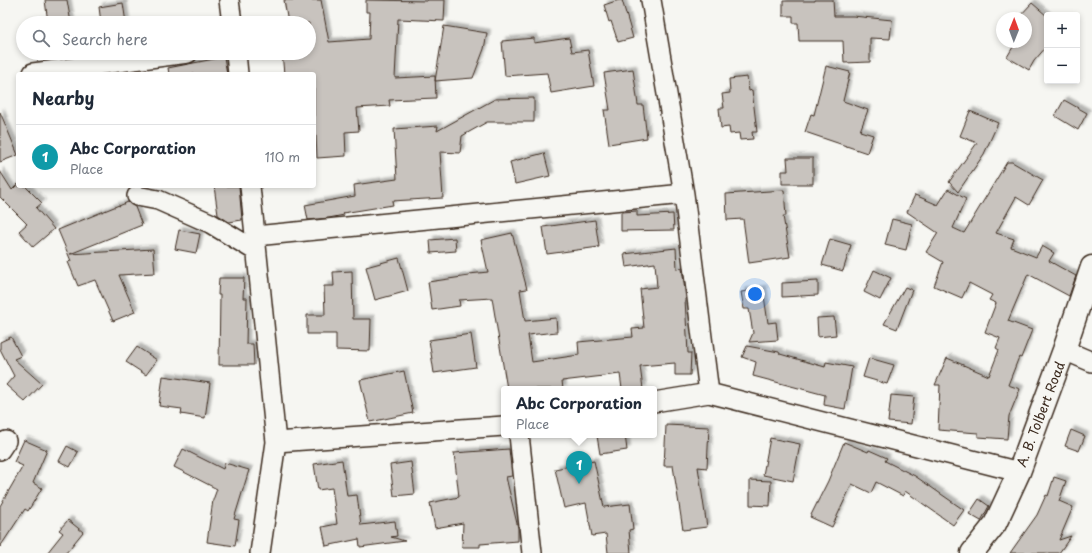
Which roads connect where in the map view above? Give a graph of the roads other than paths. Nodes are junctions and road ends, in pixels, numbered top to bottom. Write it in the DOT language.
graph roads {
  1 [pos="229,0"];
  2 [pos="651,0"];
  3 [pos="231,16"];
  4 [pos="134,60"];
  5 [pos="237,60"];
  6 [pos="41,72"];
  7 [pos="238,72"];
  8 [pos="250,188"];
  9 [pos="684,194"];
  10 [pos="137,196"];
  11 [pos="255,244"];
  12 [pos="1092,267"];
  13 [pos="1064,350"];
  14 [pos="1092,362"];
  15 [pos="709,393"];
  16 [pos="657,402"];
  17 [pos="501,426"];
  18 [pos="519,438"];
  19 [pos="276,442"];
  20 [pos="1019,472"];
  21 [pos="260,553"];
  22 [pos="532,553"];
  23 [pos="972,553"];
  1 -- 3 [label="street"];
  2 -- 9 [label="street"];
  4 -- 6 [label="street"];
  5 -- 7 [label="street"];
  8 -- 11 [label="street"];
  9 -- 11 [label="street"];
  9 -- 15 [label="street"];
  10 -- 11 [label="street"];
  11 -- 19 [label="street"];
  12 -- 13 [label="street, A. B. Tolbert Road"];
  13 -- 14 [label="street"];
  13 -- 20 [label="street, A. B. Tolbert Road"];
  15 -- 16 [label="street"];
  15 -- 20 [label="street"];
  17 -- 19 [label="street"];
  18 -- 22 [label="street"];
  19 -- 21 [label="street"];
  20 -- 23 [label="street, A. B. Tolbert Road"];
}
